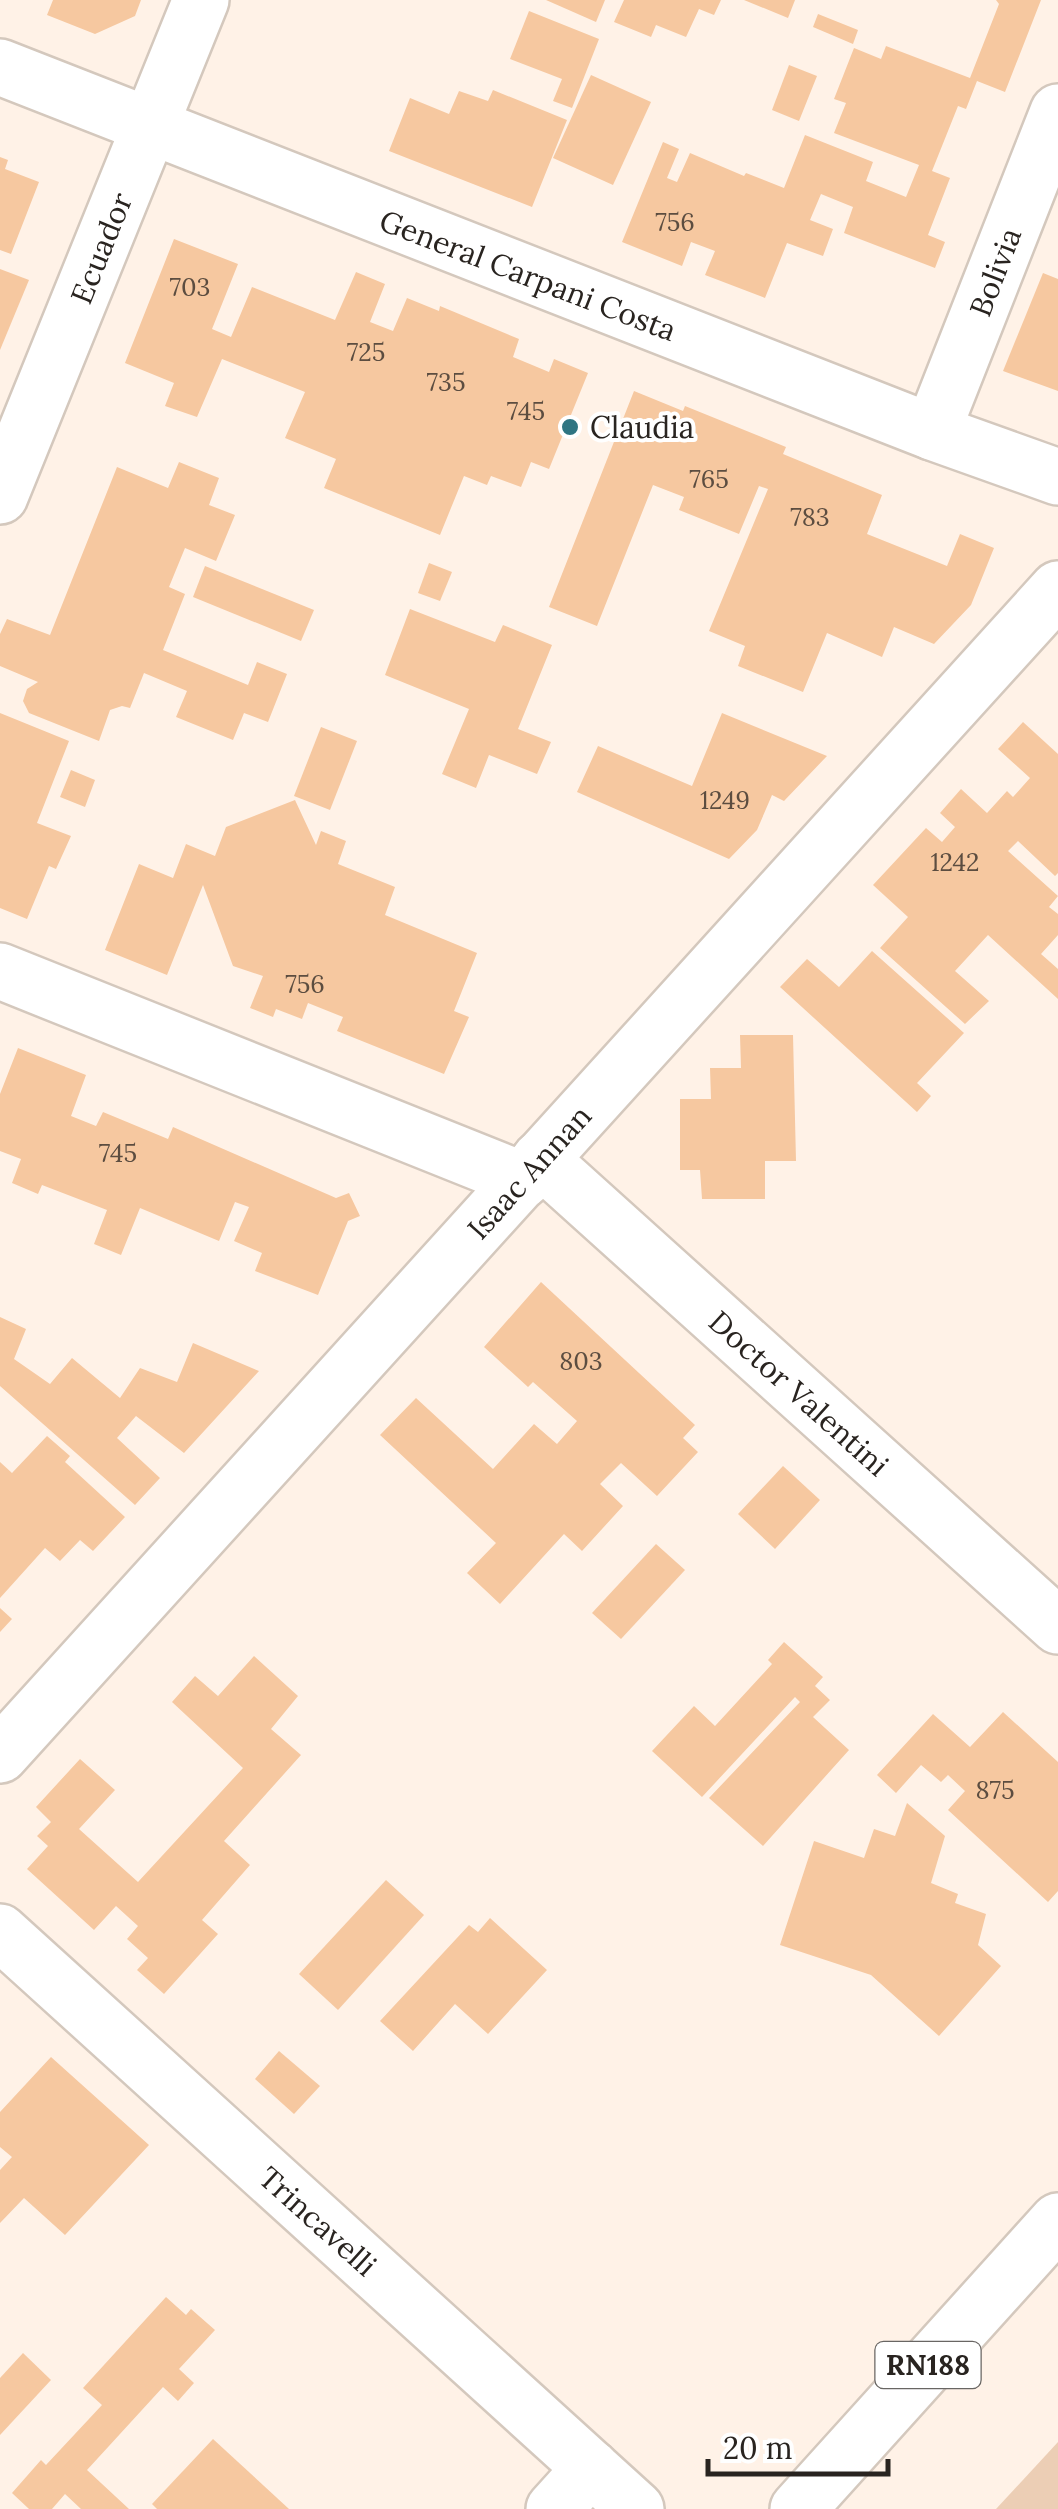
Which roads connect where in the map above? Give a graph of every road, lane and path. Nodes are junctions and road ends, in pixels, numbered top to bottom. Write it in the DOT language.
graph roads {
  1 [pos="201,0"];
  2 [pos="0,67"];
  3 [pos="1058,112"];
  4 [pos="150,128"];
  5 [pos="932,432"];
  6 [pos="1058,477"];
  7 [pos="0,496"];
  8 [pos="1058,589"];
  9 [pos="0,971"];
  10 [pos="532,1169"];
  11 [pos="1058,1626"];
  12 [pos="0,1756"];
  13 [pos="0,1932"];
  14 [pos="1058,2221"];
  15 [pos="591,2468"];
  16 [pos="554,2509"];
  17 [pos="636,2509"];
  18 [pos="798,2509"];
  1 -- 4 [label="main road, Ecuador"];
  2 -- 4 [label="main road, General Carpani Costa"];
  3 -- 5 [label="main road, Bolivia"];
  4 -- 5 [label="main road, General Carpani Costa"];
  4 -- 7 [label="main road, Ecuador"];
  5 -- 6 [label="main road, General Carpani Costa"];
  8 -- 10 [label="main road, Isaac Annan"];
  9 -- 10 [label="main road, Doctor Valentini"];
  10 -- 11 [label="main road, Doctor Valentini"];
  10 -- 12 [label="main road, Isaac Annan"];
  13 -- 15 [label="main road, Trincavelli"];
  14 -- 18 [label="main road, RN188"];
  15 -- 16 [label="main road"];
  15 -- 17 [label="main road, Trincavelli"];
}
